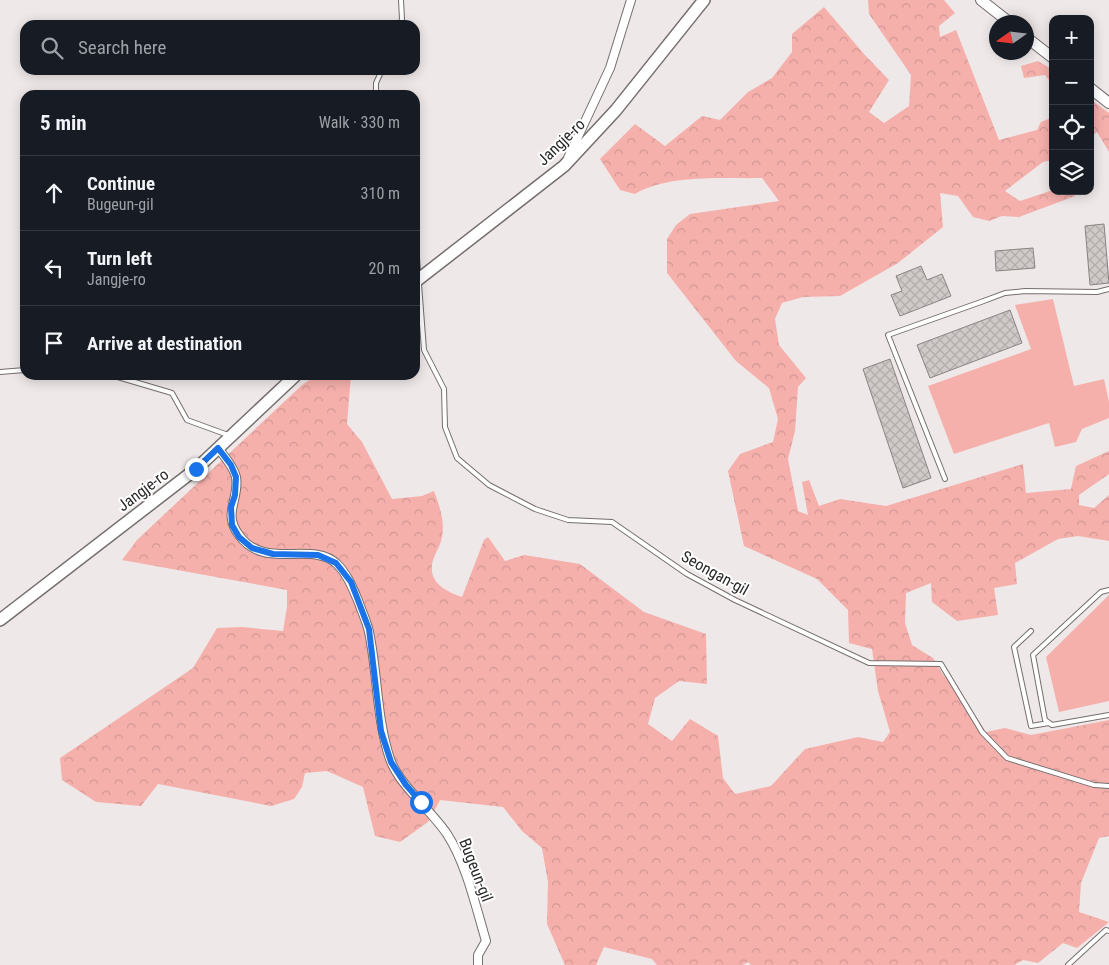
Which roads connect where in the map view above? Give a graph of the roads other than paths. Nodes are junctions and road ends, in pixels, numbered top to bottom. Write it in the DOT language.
graph roads {
  1 [pos="401,0"];
  2 [pos="631,0"];
  3 [pos="704,0"];
  4 [pos="981,0"];
  5 [pos="1000,15"];
  6 [pos="402,20"];
  7 [pos="1034,43"];
  8 [pos="1049,55"];
  9 [pos="380,75"];
  10 [pos="376,90"];
  11 [pos="1094,91"];
  12 [pos="1109,103"];
  13 [pos="564,166"];
  14 [pos="420,278"];
  15 [pos="1109,289"];
  16 [pos="420,310"];
  17 [pos="20,370"];
  18 [pos="0,372"];
  19 [pos="128,380"];
  20 [pos="291,380"];
  21 [pos="231,436"];
  22 [pos="218,448"];
  23 [pos="945,480"];
  24 [pos="1109,590"];
  25 [pos="0,620"];
  26 [pos="1031,631"];
  27 [pos="1109,715"];
  28 [pos="1049,722"];
  29 [pos="1109,786"];
  30 [pos="1109,931"];
  31 [pos="478,965"];
  32 [pos="1068,965"];
  1 -- 6 [label="lane"];
  2 -- 13 [label="street"];
  3 -- 13 [label="main road, Jangje-ro"];
  4 -- 5 [label="street"];
  7 -- 8 [label="street"];
  9 -- 10 [label="lane"];
  11 -- 12 [label="street"];
  13 -- 14 [label="main road, Jangje-ro"];
  15 -- 23 [label="lane"];
  16 -- 29 [label="lane, Seongan-gil"];
  17 -- 18 [label="lane"];
  19 -- 21 [label="lane"];
  20 -- 21 [label="main road, Jangje-ro"];
  21 -- 22 [label="main road, Jangje-ro"];
  22 -- 25 [label="main road, Jangje-ro"];
  22 -- 31 [label="street, Bugeun-gil"];
  24 -- 28 [label="lane"];
  26 -- 28 [label="lane"];
  27 -- 28 [label="lane"];
  30 -- 32 [label="lane"];
}
